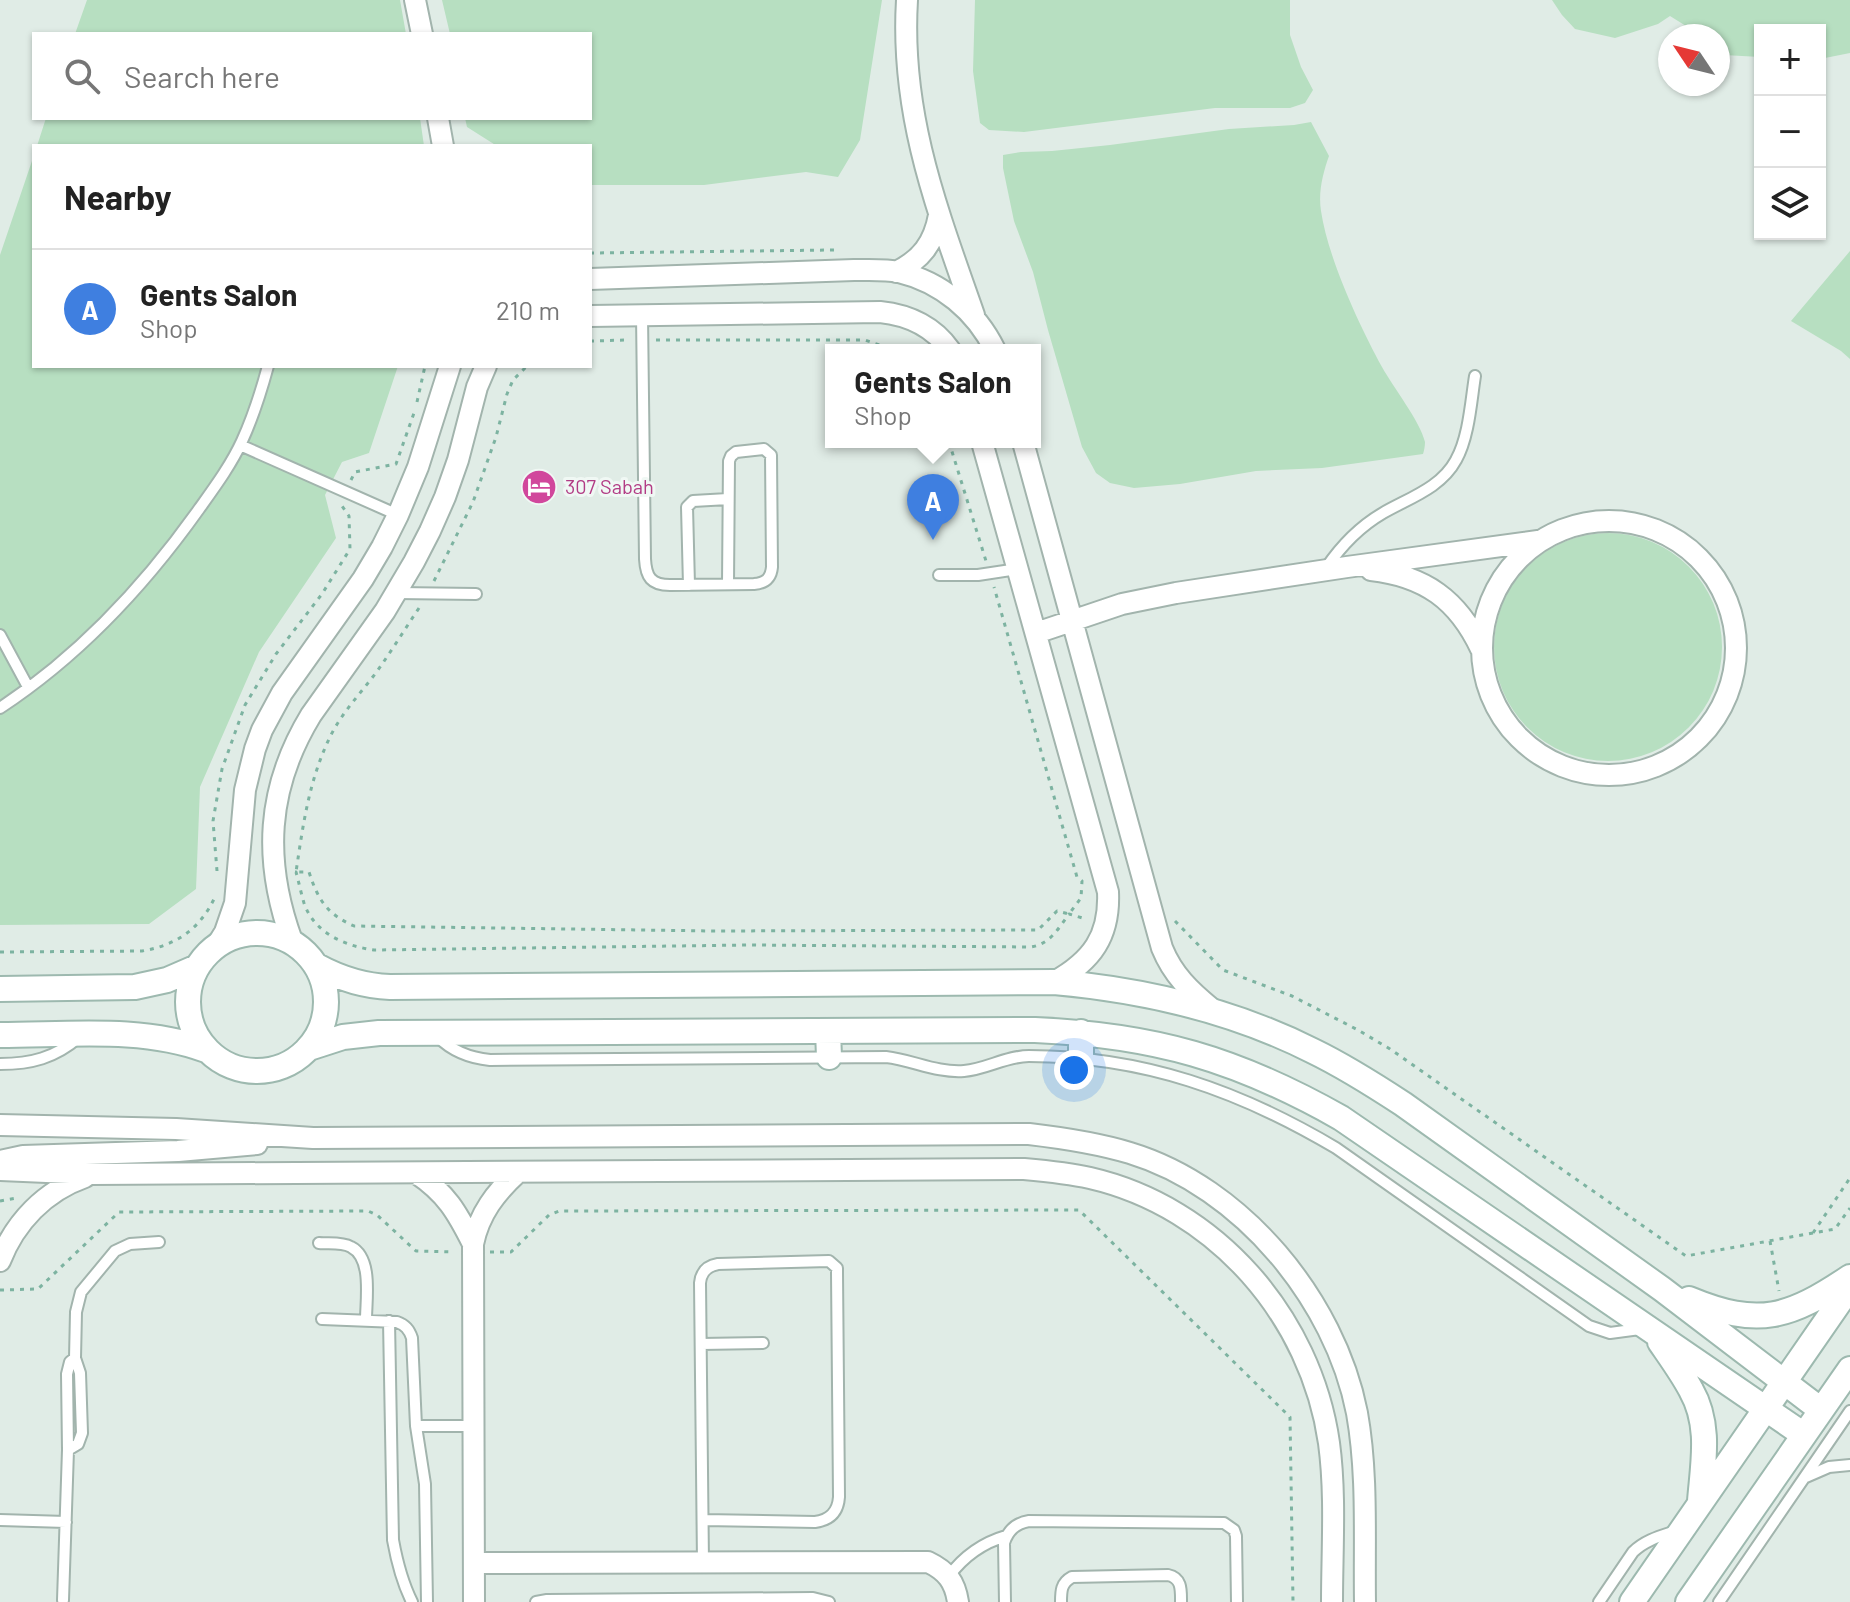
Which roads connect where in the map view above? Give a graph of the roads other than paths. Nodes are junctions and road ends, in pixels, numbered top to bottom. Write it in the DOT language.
graph roads {
  1 [pos="415,0"];
  2 [pos="907,0"];
  3 [pos="422,32"];
  4 [pos="438,120"];
  5 [pos="443,144"];
  6 [pos="939,215"];
  7 [pos="896,272"];
  8 [pos="592,279"];
  9 [pos="642,315"];
  10 [pos="592,316"];
  11 [pos="975,319"];
  12 [pos="945,344"];
  13 [pos="991,344"];
  14 [pos="268,368"];
  15 [pos="449,368"];
  16 [pos="485,368"];
  17 [pos="1475,376"];
  18 [pos="240,445"];
  19 [pos="984,448"];
  20 [pos="1025,448"];
  21 [pos="728,499"];
  22 [pos="398,515"];
  23 [pos="1540,540"];
  24 [pos="1347,567"];
  25 [pos="1018,569"];
  26 [pos="1325,570"];
  27 [pos="939,575"];
  28 [pos="728,584"];
  29 [pos="689,585"];
  30 [pos="397,593"];
  31 [pos="476,594"];
  32 [pos="1071,621"];
  33 [pos="1036,633"];
  34 [pos="0,635"];
  35 [pos="1481,649"];
  36 [pos="28,687"];
  37 [pos="0,708"];
  38 [pos="292,941"];
  39 [pos="217,945"];
  40 [pos="317,966"];
  41 [pos="197,967"];
  42 [pos="1054,982"];
  43 [pos="0,989"];
  44 [pos="1215,1012"];
  45 [pos="828,1031"];
  46 [pos="1081,1032"];
  47 [pos="434,1033"];
  48 [pos="0,1035"];
  49 [pos="81,1035"];
  50 [pos="309,1048"];
  51 [pos="206,1050"];
  52 [pos="829,1057"];
  53 [pos="1081,1059"];
  54 [pos="0,1064"];
  55 [pos="0,1125"];
  56 [pos="313,1138"];
  57 [pos="0,1161"];
  58 [pos="0,1170"];
  59 [pos="518,1172"];
  60 [pos="416,1173"];
  61 [pos="93,1174"];
  62 [pos="159,1242"];
  63 [pos="319,1243"];
  64 [pos="473,1244"];
  65 [pos="0,1261"];
  66 [pos="1850,1277"];
  67 [pos="1850,1287"];
  68 [pos="1662,1289"];
  69 [pos="322,1319"];
  70 [pos="366,1320"];
  71 [pos="389,1321"];
  72 [pos="1651,1331"];
  73 [pos="763,1343"];
  74 [pos="701,1344"];
  75 [pos="1850,1369"];
  76 [pos="1784,1382"];
  77 [pos="1765,1409"];
  78 [pos="1821,1410"];
  79 [pos="1850,1411"];
  80 [pos="416,1426"];
  81 [pos="473,1426"];
  82 [pos="1804,1435"];
  83 [pos="1850,1465"];
  84 [pos="1804,1478"];
  85 [pos="1700,1504"];
  86 [pos="0,1520"];
  87 [pos="703,1520"];
  88 [pos="66,1522"];
  89 [pos="1682,1529"];
  90 [pos="1006,1536"];
  91 [pos="474,1563"];
  92 [pos="703,1563"];
  93 [pos="949,1576"];
  94 [pos="63,1600"];
  95 [pos="788,1600"];
  96 [pos="569,1601"];
  97 [pos="622,1601"];
  98 [pos="412,1602"];
  99 [pos="427,1602"];
  100 [pos="474,1602"];
  101 [pos="536,1602"];
  102 [pos="829,1602"];
  103 [pos="958,1602"];
  104 [pos="1005,1602"];
  105 [pos="1061,1602"];
  106 [pos="1181,1602"];
  107 [pos="1237,1602"];
  108 [pos="1332,1602"];
  109 [pos="1365,1602"];
  110 [pos="1599,1602"];
  111 [pos="1632,1602"];
  112 [pos="1688,1602"];
  113 [pos="1719,1602"];
  1 -- 3 [label="street"];
  2 -- 6 [label="street"];
  4 -- 5 [label="street"];
  6 -- 7 [label="street"];
  6 -- 11 [label="street"];
  7 -- 8 [label="street"];
  7 -- 11 [label="street"];
  9 -- 10 [label="street"];
  9 -- 12 [label="street"];
  9 -- 29 [label="lane"];
  11 -- 13 [label="street"];
  14 -- 18 [label="lane"];
  15 -- 22 [label="street"];
  16 -- 30 [label="street"];
  17 -- 26 [label="lane"];
  18 -- 22 [label="lane"];
  18 -- 36 [label="lane"];
  19 -- 25 [label="street"];
  20 -- 32 [label="street"];
  21 -- 28 [label="lane"];
  21 -- 28 [label="lane"];
  21 -- 29 [label="lane"];
  22 -- 39 [label="street"];
  23 -- 24 [label="street"];
  23 -- 35 [label="street"];
  23 -- 35 [label="street"];
  24 -- 26 [label="street"];
  24 -- 35 [label="street"];
  25 -- 27 [label="lane"];
  25 -- 33 [label="street"];
  26 -- 32 [label="street"];
  28 -- 29 [label="lane"];
  30 -- 31 [label="lane"];
  30 -- 38 [label="street"];
  32 -- 33 [label="street"];
  32 -- 44 [label="street"];
  33 -- 42 [label="street"];
  34 -- 36 [label="lane"];
  36 -- 37 [label="lane"];
  38 -- 39 [label="street"];
  38 -- 40 [label="street"];
  39 -- 41 [label="street"];
  40 -- 42 [label="street"];
  40 -- 50 [label="street"];
  41 -- 43 [label="street"];
  41 -- 51 [label="street"];
  42 -- 44 [label="street"];
  44 -- 68 [label="street"];
  45 -- 46 [label="street"];
  45 -- 47 [label="street"];
  45 -- 52 [label="street"];
  46 -- 53 [label="street"];
  46 -- 72 [label="street"];
  47 -- 50 [label="street"];
  47 -- 52 [label="lane"];
  48 -- 49 [label="street"];
  49 -- 51 [label="street"];
  49 -- 54 [label="lane"];
  50 -- 51 [label="street"];
  52 -- 53 [label="lane"];
  53 -- 72 [label="lane"];
  55 -- 56 [label="street"];
  56 -- 57 [label="street"];
  56 -- 109 [label="street"];
  58 -- 61 [label="street"];
  59 -- 60 [label="street"];
  59 -- 64 [label="street"];
  59 -- 108 [label="street"];
  60 -- 61 [label="street"];
  60 -- 64 [label="street"];
  61 -- 65 [label="street"];
  62 -- 88 [label="lane"];
  63 -- 70 [label="lane"];
  64 -- 81 [label="street"];
  66 -- 68 [label="street"];
  67 -- 76 [label="street"];
  68 -- 76 [label="street"];
  69 -- 70 [label="lane"];
  70 -- 71 [label="lane"];
  71 -- 80 [label="lane"];
  71 -- 98 [label="lane"];
  72 -- 77 [label="street"];
  72 -- 85 [label="street"];
  73 -- 74 [label="lane"];
  74 -- 87 [label="lane"];
  74 -- 87 [label="lane"];
  75 -- 78 [label="street"];
  76 -- 77 [label="street"];
  76 -- 78 [label="street"];
  77 -- 82 [label="street"];
  77 -- 85 [label="street"];
  78 -- 82 [label="street"];
  79 -- 84 [label="lane"];
  80 -- 81 [label="lane"];
  80 -- 99 [label="lane"];
  81 -- 91 [label="street"];
  82 -- 112 [label="street"];
  83 -- 84 [label="lane"];
  84 -- 113 [label="lane"];
  85 -- 89 [label="street"];
  86 -- 88 [label="lane"];
  87 -- 92 [label="lane"];
  88 -- 94 [label="lane"];
  89 -- 110 [label="lane"];
  89 -- 111 [label="street"];
  90 -- 93 [label="lane"];
  90 -- 104 [label="lane"];
  90 -- 107 [label="lane"];
  91 -- 92 [label="street"];
  91 -- 100 [label="street"];
  92 -- 93 [label="street"];
  93 -- 103 [label="street"];
  95 -- 97 [label="lane"];
  95 -- 102 [label="lane"];
  96 -- 97 [label="lane"];
  96 -- 101 [label="lane"];
  105 -- 106 [label="lane"];
}
